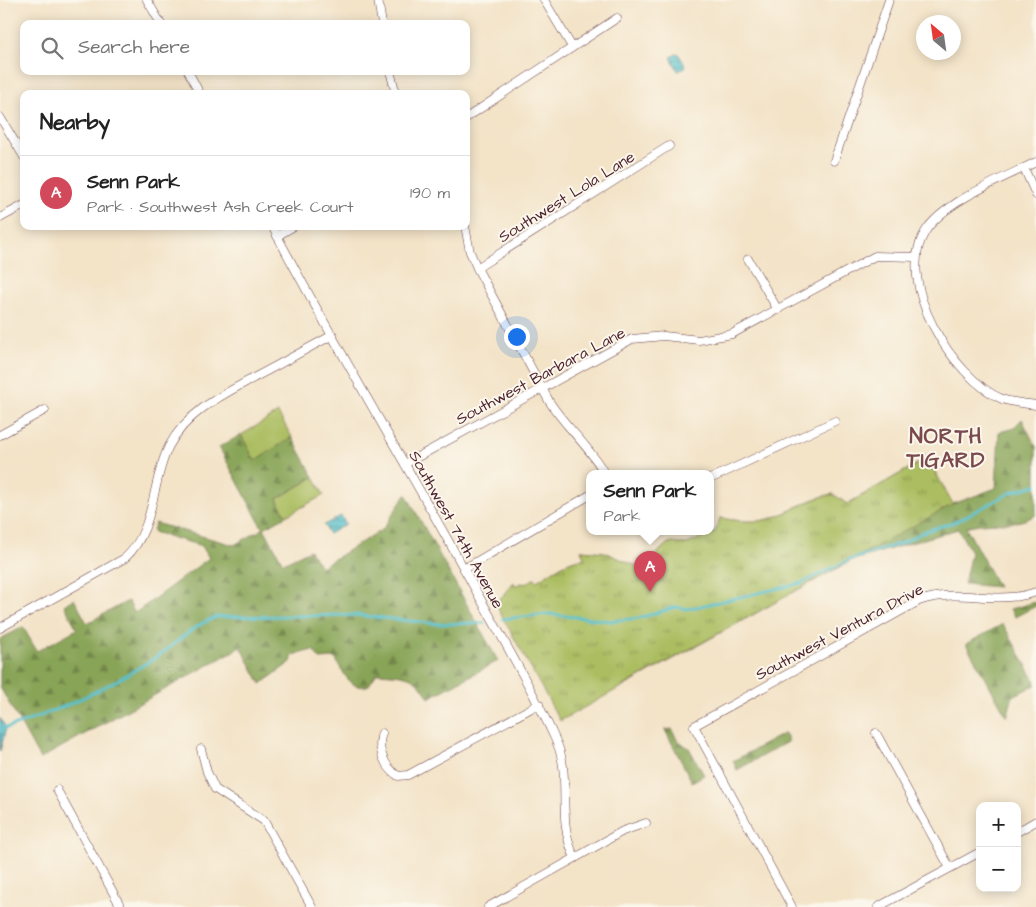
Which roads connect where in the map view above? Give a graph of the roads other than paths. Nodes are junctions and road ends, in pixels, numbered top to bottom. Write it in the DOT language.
graph roads {
  1 [pos="147,0"];
  2 [pos="378,0"];
  3 [pos="544,0"];
  4 [pos="890,0"];
  5 [pos="617,18"];
  6 [pos="159,20"];
  7 [pos="381,20"];
  8 [pos="572,47"];
  9 [pos="190,75"];
  10 [pos="391,75"];
  11 [pos="198,90"];
  12 [pos="395,90"];
  13 [pos="470,115"];
  14 [pos="0,117"];
  15 [pos="669,146"];
  16 [pos="20,151"];
  17 [pos="834,161"];
  18 [pos="1036,162"];
  19 [pos="1024,168"];
  20 [pos="1036,195"];
  21 [pos="20,207"];
  22 [pos="0,218"];
  23 [pos="274,230"];
  24 [pos="287,230"];
  25 [pos="467,230"];
  26 [pos="277,236"];
  27 [pos="915,257"];
  28 [pos="748,258"];
  29 [pos="477,268"];
  30 [pos="778,310"];
  31 [pos="333,335"];
  32 [pos="542,388"];
  33 [pos="1036,404"];
  34 [pos="45,410"];
  35 [pos="835,421"];
  36 [pos="0,435"];
  37 [pos="405,464"];
  38 [pos="602,470"];
  39 [pos="714,478"];
  40 [pos="586,496"];
  41 [pos="464,568"];
  42 [pos="1036,592"];
  43 [pos="0,628"];
  44 [pos="538,704"];
  45 [pos="382,733"];
  46 [pos="876,733"];
  47 [pos="201,749"];
  48 [pos="57,790"];
  49 [pos="1036,821"];
  50 [pos="646,823"];
  51 [pos="1021,830"];
  52 [pos="976,854"];
  53 [pos="575,858"];
  54 [pos="950,868"];
  55 [pos="121,907"];
  56 [pos="312,907"];
  57 [pos="488,907"];
  58 [pos="792,907"];
  59 [pos="878,907"];
  1 -- 6 [label="street"];
  2 -- 7 [label="street"];
  3 -- 8 [label="street"];
  4 -- 17 [label="street"];
  5 -- 8 [label="street"];
  8 -- 13 [label="street"];
  9 -- 11 [label="street"];
  10 -- 12 [label="street"];
  14 -- 16 [label="street"];
  15 -- 29 [label="street, Southwest Lola Lane"];
  18 -- 19 [label="street"];
  19 -- 20 [label="street"];
  19 -- 27 [label="street"];
  21 -- 22 [label="street"];
  23 -- 26 [label="street, Southwest 74th Avenue"];
  24 -- 26 [label="street"];
  25 -- 29 [label="street"];
  26 -- 31 [label="street, Southwest 74th Avenue"];
  27 -- 30 [label="street, Southwest Barbara Lane"];
  27 -- 33 [label="street"];
  28 -- 30 [label="street"];
  29 -- 32 [label="street"];
  30 -- 32 [label="street, Southwest Barbara Lane"];
  31 -- 37 [label="street, Southwest 74th Avenue"];
  31 -- 43 [label="street"];
  32 -- 37 [label="street, Southwest Barbara Lane"];
  32 -- 38 [label="street"];
  34 -- 36 [label="street"];
  35 -- 39 [label="street"];
  37 -- 41 [label="street, Southwest 74th Avenue"];
  40 -- 41 [label="street"];
  41 -- 44 [label="street, Southwest 74th Avenue"];
  42 -- 58 [label="street, Southwest Ventura Drive"];
  44 -- 45 [label="street"];
  44 -- 53 [label="street, Southwest 74th Avenue"];
  46 -- 54 [label="street"];
  47 -- 56 [label="street"];
  48 -- 55 [label="street"];
  49 -- 51 [label="street"];
  50 -- 53 [label="street"];
  52 -- 54 [label="street"];
  53 -- 57 [label="street"];
  54 -- 59 [label="street"];
}
